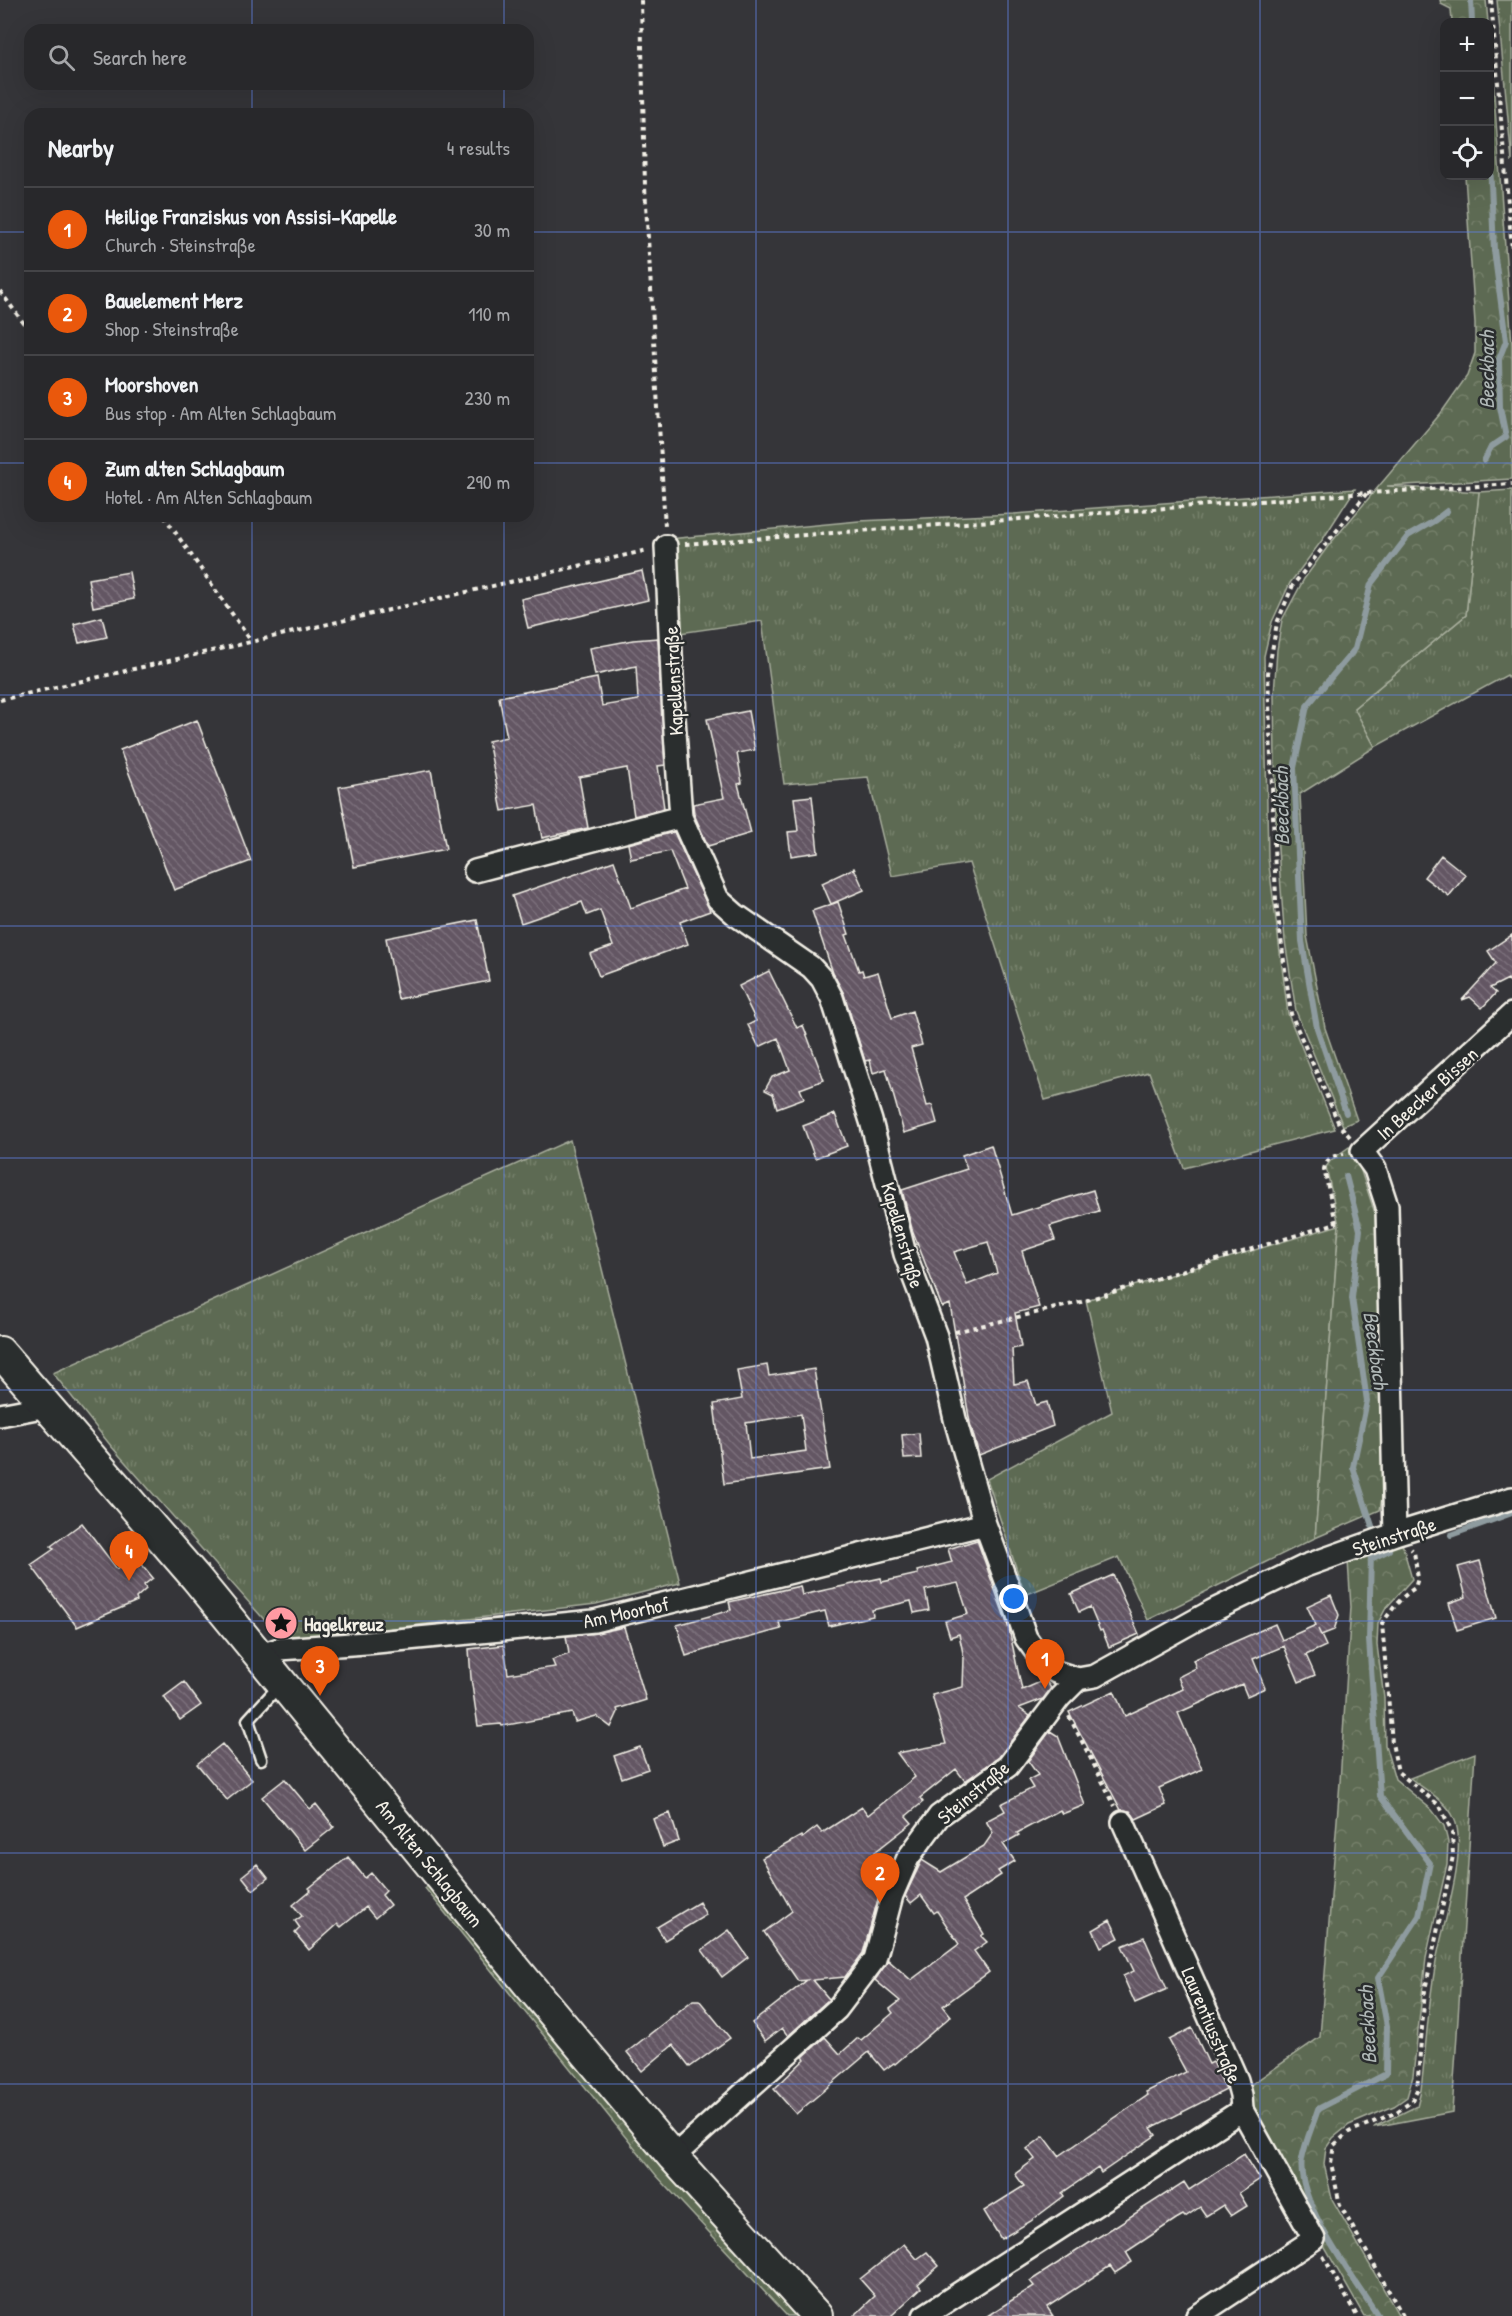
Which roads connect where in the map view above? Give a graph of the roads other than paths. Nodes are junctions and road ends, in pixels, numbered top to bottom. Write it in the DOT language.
graph roads {
  1 [pos="666,546"];
  2 [pos="681,817"];
  3 [pos="475,871"];
  4 [pos="1512,1014"];
  5 [pos="0,1352"];
  6 [pos="47,1406"];
  7 [pos="0,1415"];
  8 [pos="1512,1498"];
  9 [pos="985,1524"];
  10 [pos="1395,1534"];
  11 [pos="261,1655"];
  12 [pos="1078,1679"];
  13 [pos="282,1682"];
  14 [pos="261,1759"];
  15 [pos="1123,1822"];
  16 [pos="1242,2110"];
  17 [pos="673,2157"];
  18 [pos="816,2316"];
  19 [pos="924,2316"];
  20 [pos="1197,2316"];
  1 -- 2 [label="street, Kapellenstraße"];
  2 -- 3 [label="street"];
  2 -- 9 [label="street, Kapellenstraße"];
  4 -- 10 [label="street, In Beecker Bissen"];
  5 -- 6 [label="main road, Am Alten Schlagbaum"];
  6 -- 7 [label="street"];
  6 -- 11 [label="main road, Am Alten Schlagbaum"];
  8 -- 10 [label="street, Steinstraße"];
  9 -- 11 [label="street, Am Moorhof"];
  9 -- 12 [label="street, Kapellenstraße"];
  10 -- 12 [label="street, Steinstraße"];
  11 -- 13 [label="main road, Am Alten Schlagbaum"];
  12 -- 17 [label="street, Steinstraße"];
  13 -- 14 [label="lane"];
  13 -- 17 [label="main road, Am Alten Schlagbaum"];
  15 -- 16 [label="street, Laurentiusstraße"];
  16 -- 19 [label="street, Laurentiusstraße"];
  16 -- 20 [label="street"];
  17 -- 18 [label="main road, Am Alten Schlagbaum"];
}
